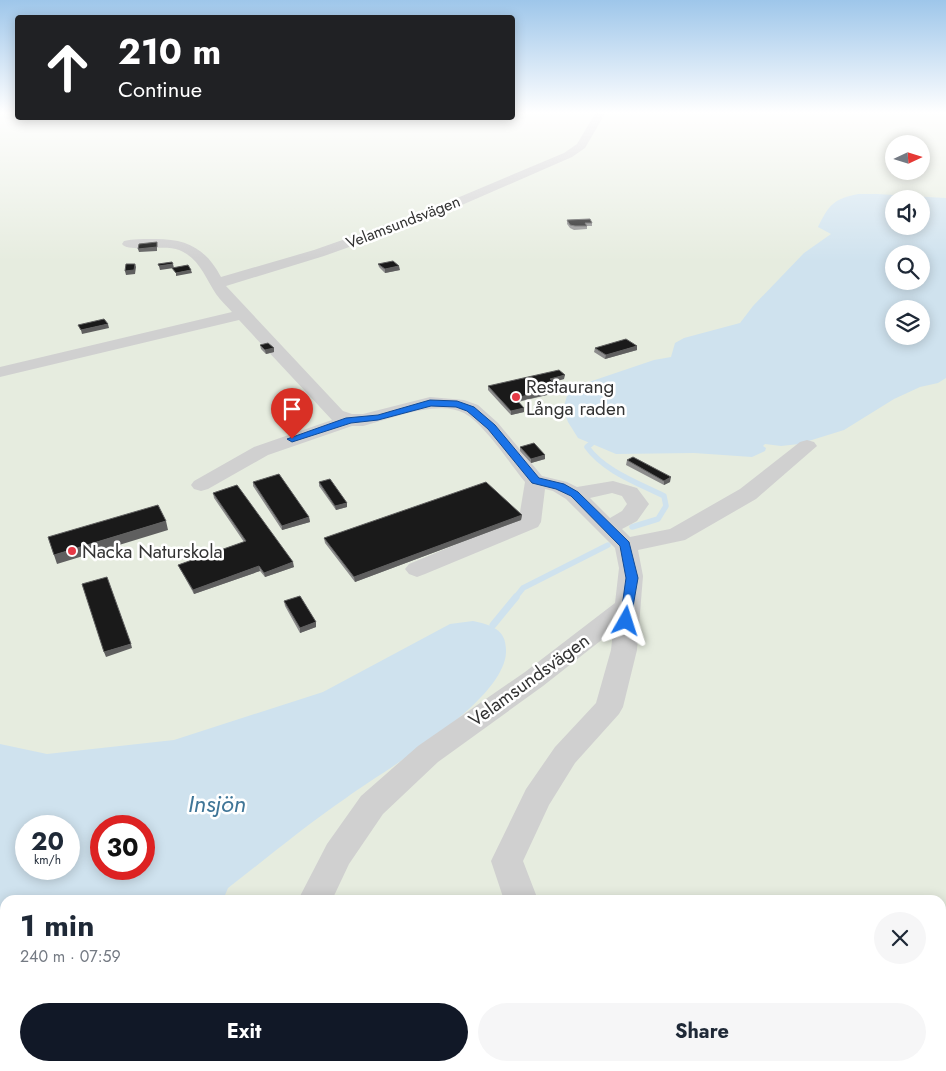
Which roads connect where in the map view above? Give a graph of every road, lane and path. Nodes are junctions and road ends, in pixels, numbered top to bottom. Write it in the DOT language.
graph roads {
  1 [pos="552,162"];
  2 [pos="129,244"];
  3 [pos="218,285"];
  4 [pos="243,314"];
  5 [pos="0,372"];
  6 [pos="350,420"];
  7 [pos="807,446"];
  8 [pos="535,481"];
  9 [pos="201,485"];
  10 [pos="574,494"];
  11 [pos="616,535"];
  12 [pos="417,569"];
  13 [pos="627,607"];
  14 [pos="318,895"];
  15 [pos="519,895"];
  1 -- 3 [label="street, Velamsundsvägen"];
  2 -- 3 [label="street"];
  3 -- 4 [label="street"];
  4 -- 5 [label="street"];
  4 -- 6 [label="street"];
  6 -- 8 [label="street"];
  6 -- 9 [label="street"];
  7 -- 11 [label="street"];
  8 -- 10 [label="street"];
  8 -- 12 [label="street"];
  10 -- 11 [label="street"];
  10 -- 11 [label="street"];
  11 -- 13 [label="street"];
  13 -- 14 [label="street, Velamsundsvägen"];
  13 -- 15 [label="street"];
}
